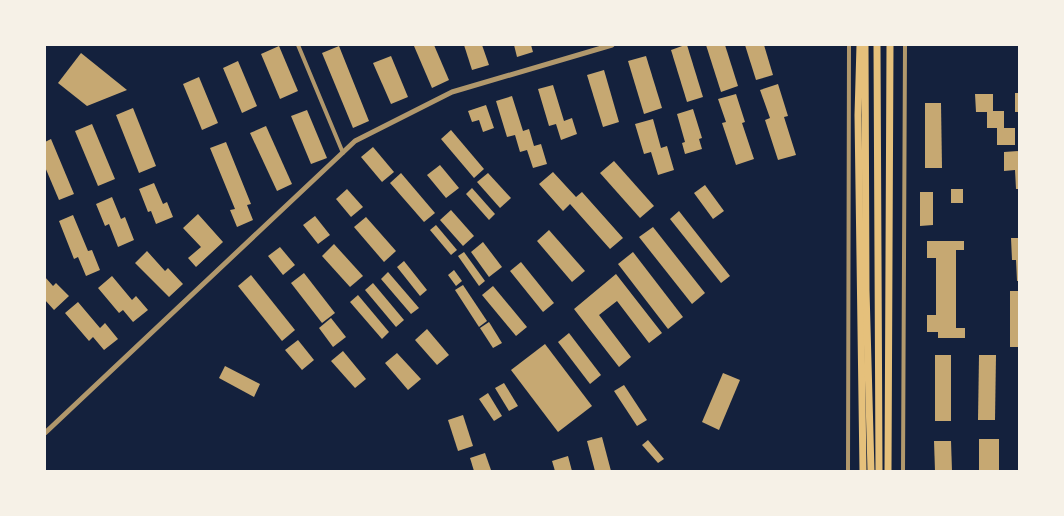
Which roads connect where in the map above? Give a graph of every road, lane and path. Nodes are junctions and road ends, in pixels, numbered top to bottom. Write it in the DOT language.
graph roads {
  1 [pos="298,45"];
  2 [pos="612,45"];
  3 [pos="849,45"];
  4 [pos="860,45"];
  5 [pos="865,45"];
  6 [pos="877,45"];
  7 [pos="890,45"];
  8 [pos="904,45"];
  9 [pos="343,153"];
  10 [pos="45,433"];
  11 [pos="848,471"];
  12 [pos="863,471"];
  13 [pos="871,471"];
  14 [pos="879,471"];
  15 [pos="888,471"];
  16 [pos="903,471"];
  1 -- 9 [label="street"];
  2 -- 9 [label="street"];
  3 -- 11 [label="street"];
  4 -- 12 [label="main road"];
  5 -- 13 [label="main road"];
  6 -- 14 [label="main road"];
  7 -- 15 [label="main road"];
  8 -- 16 [label="street"];
  9 -- 10 [label="street"];
}
